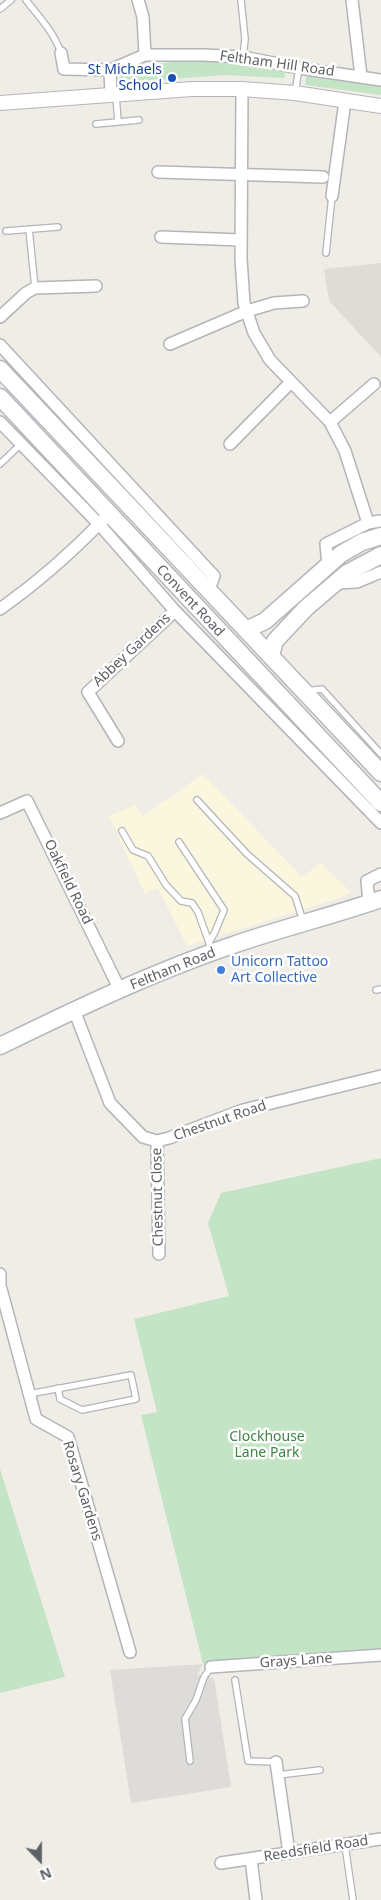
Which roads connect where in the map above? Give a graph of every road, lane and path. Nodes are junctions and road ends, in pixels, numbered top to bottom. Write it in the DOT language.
graph roads {
  1 [pos="11,0"];
  2 [pos="26,0"];
  3 [pos="138,0"];
  4 [pos="241,0"];
  5 [pos="352,0"];
  6 [pos="0,9"];
  7 [pos="61,53"];
  8 [pos="145,55"];
  9 [pos="243,57"];
  10 [pos="300,68"];
  11 [pos="110,70"];
  12 [pos="360,76"];
  13 [pos="381,80"];
  14 [pos="242,89"];
  15 [pos="295,93"];
  16 [pos="113,95"];
  17 [pos="345,101"];
  18 [pos="0,103"];
  19 [pos="381,106"];
  20 [pos="139,120"];
  21 [pos="118,122"];
  22 [pos="96,124"];
  23 [pos="158,172"];
  24 [pos="242,174"];
  25 [pos="323,177"];
  26 [pos="332,196"];
  27 [pos="58,227"];
  28 [pos="29,229"];
  29 [pos="6,231"];
  30 [pos="161,237"];
  31 [pos="241,240"];
  32 [pos="326,253"];
  33 [pos="96,286"];
  34 [pos="35,288"];
  35 [pos="303,301"];
  36 [pos="247,312"];
  37 [pos="0,317"];
  38 [pos="170,344"];
  39 [pos="0,345"];
  40 [pos="0,369"];
  41 [pos="291,382"];
  42 [pos="374,384"];
  43 [pos="0,397"];
  44 [pos="0,422"];
  45 [pos="330,422"];
  46 [pos="21,444"];
  47 [pos="230,444"];
  48 [pos="0,464"];
  49 [pos="104,519"];
  50 [pos="381,521"];
  51 [pos="368,523"];
  52 [pos="381,536"];
  53 [pos="381,556"];
  54 [pos="328,566"];
  55 [pos="381,572"];
  56 [pos="334,584"];
  57 [pos="209,589"];
  58 [pos="0,610"];
  59 [pos="175,611"];
  60 [pos="246,630"];
  61 [pos="271,655"];
  62 [pos="304,691"];
  63 [pos="118,742"];
  64 [pos="381,754"];
  65 [pos="381,774"];
  66 [pos="197,800"];
  67 [pos="376,804"];
  68 [pos="0,813"];
  69 [pos="381,823"];
  70 [pos="122,831"];
  71 [pos="179,842"];
  72 [pos="381,874"];
  73 [pos="375,901"];
  74 [pos="304,923"];
  75 [pos="211,947"];
  76 [pos="120,990"];
  77 [pos="74,1010"];
  78 [pos="0,1046"];
  79 [pos="381,1076"];
  80 [pos="157,1140"];
  81 [pos="159,1254"];
  82 [pos="0,1274"];
  83 [pos="0,1289"];
  84 [pos="58,1388"];
  85 [pos="29,1394"];
  86 [pos="130,1652"];
  87 [pos="381,1655"];
  88 [pos="211,1667"];
  89 [pos="235,1680"];
  90 [pos="190,1761"];
  91 [pos="276,1762"];
  92 [pos="320,1770"];
  93 [pos="278,1776"];
  94 [pos="381,1840"];
  95 [pos="345,1845"];
  96 [pos="289,1853"];
  97 [pos="251,1859"];
  98 [pos="220,1863"];
  99 [pos="256,1900"];
  100 [pos="353,1900"];
  1 -- 6 [label="lane"];
  2 -- 7 [label="lane"];
  3 -- 8 [label="street"];
  4 -- 9 [label="lane"];
  5 -- 12 [label="street"];
  7 -- 11 [label="street"];
  8 -- 9 [label="street, Feltham Hill Road"];
  8 -- 11 [label="street, Feltham Hill Road"];
  9 -- 10 [label="street, Feltham Hill Road"];
  10 -- 12 [label="street, Feltham Hill Road"];
  10 -- 15 [label="lane"];
  11 -- 16 [label="street"];
  12 -- 13 [label="street, Feltham Hill Road"];
  14 -- 15 [label="street, Feltham Hill Road"];
  14 -- 16 [label="street, Feltham Hill Road"];
  14 -- 24 [label="street"];
  15 -- 17 [label="street, Feltham Hill Road"];
  16 -- 18 [label="street, Feltham Hill Road"];
  16 -- 21 [label="lane"];
  17 -- 19 [label="street, Feltham Hill Road"];
  17 -- 26 [label="street"];
  20 -- 21 [label="lane"];
  21 -- 22 [label="lane"];
  23 -- 24 [label="street"];
  24 -- 25 [label="street"];
  24 -- 31 [label="street"];
  26 -- 32 [label="lane"];
  27 -- 28 [label="lane"];
  28 -- 29 [label="lane"];
  28 -- 34 [label="lane"];
  30 -- 31 [label="street"];
  31 -- 36 [label="street"];
  33 -- 34 [label="street"];
  34 -- 37 [label="street"];
  35 -- 36 [label="street"];
  36 -- 38 [label="street"];
  36 -- 41 [label="street"];
  39 -- 57 [label="street, Convent Road"];
  40 -- 57 [label="main road, Convent Road"];
  41 -- 45 [label="street"];
  41 -- 47 [label="street"];
  42 -- 45 [label="street"];
  43 -- 49 [label="main road, Convent Road"];
  44 -- 46 [label="street, Convent Road"];
  45 -- 51 [label="street"];
  46 -- 48 [label="lane"];
  46 -- 49 [label="street, Convent Road"];
  49 -- 58 [label="street"];
  49 -- 59 [label="street, Convent Road"];
  49 -- 67 [label="main road, Convent Road"];
  50 -- 51 [label="street"];
  51 -- 54 [label="street"];
  52 -- 54 [label="main road"];
  53 -- 56 [label="main road"];
  54 -- 60 [label="main road"];
  55 -- 56 [label="street"];
  56 -- 61 [label="main road"];
  57 -- 60 [label="main road, Convent Road"];
  59 -- 63 [label="street, Abbey Gardens"];
  59 -- 67 [label="street, Convent Road"];
  60 -- 61 [label="main road, Convent Road"];
  61 -- 62 [label="main road, Convent Road"];
  62 -- 64 [label="lane"];
  62 -- 65 [label="main road, Convent Road"];
  66 -- 74 [label="lane"];
  67 -- 69 [label="street, Convent Road"];
  68 -- 76 [label="street, Oakfield Road"];
  70 -- 75 [label="lane"];
  71 -- 75 [label="lane"];
  72 -- 73 [label="street"];
  73 -- 74 [label="main road, Feltham Road"];
  74 -- 75 [label="main road, Feltham Road"];
  75 -- 76 [label="main road, Feltham Road"];
  76 -- 77 [label="main road, Feltham Road"];
  77 -- 78 [label="main road, Feltham Road"];
  77 -- 80 [label="street, Chestnut Road"];
  79 -- 80 [label="street, Chestnut Road"];
  80 -- 81 [label="street, Chestnut Close"];
  82 -- 83 [label="street, Rosary Gardens"];
  83 -- 85 [label="street, Rosary Gardens"];
  84 -- 84 [label="lane"];
  84 -- 85 [label="lane"];
  85 -- 86 [label="street, Rosary Gardens"];
  87 -- 88 [label="street, Grays Lane"];
  88 -- 90 [label="lane"];
  89 -- 91 [label="lane"];
  91 -- 93 [label="street"];
  92 -- 93 [label="lane"];
  93 -- 96 [label="street"];
  94 -- 95 [label="street, Reedsfield Road"];
  95 -- 96 [label="street, Reedsfield Road"];
  95 -- 100 [label="lane"];
  96 -- 97 [label="street, Reedsfield Road"];
  97 -- 98 [label="street, Reedsfield Road"];
  97 -- 99 [label="street, Reedsfield Road"];
}
